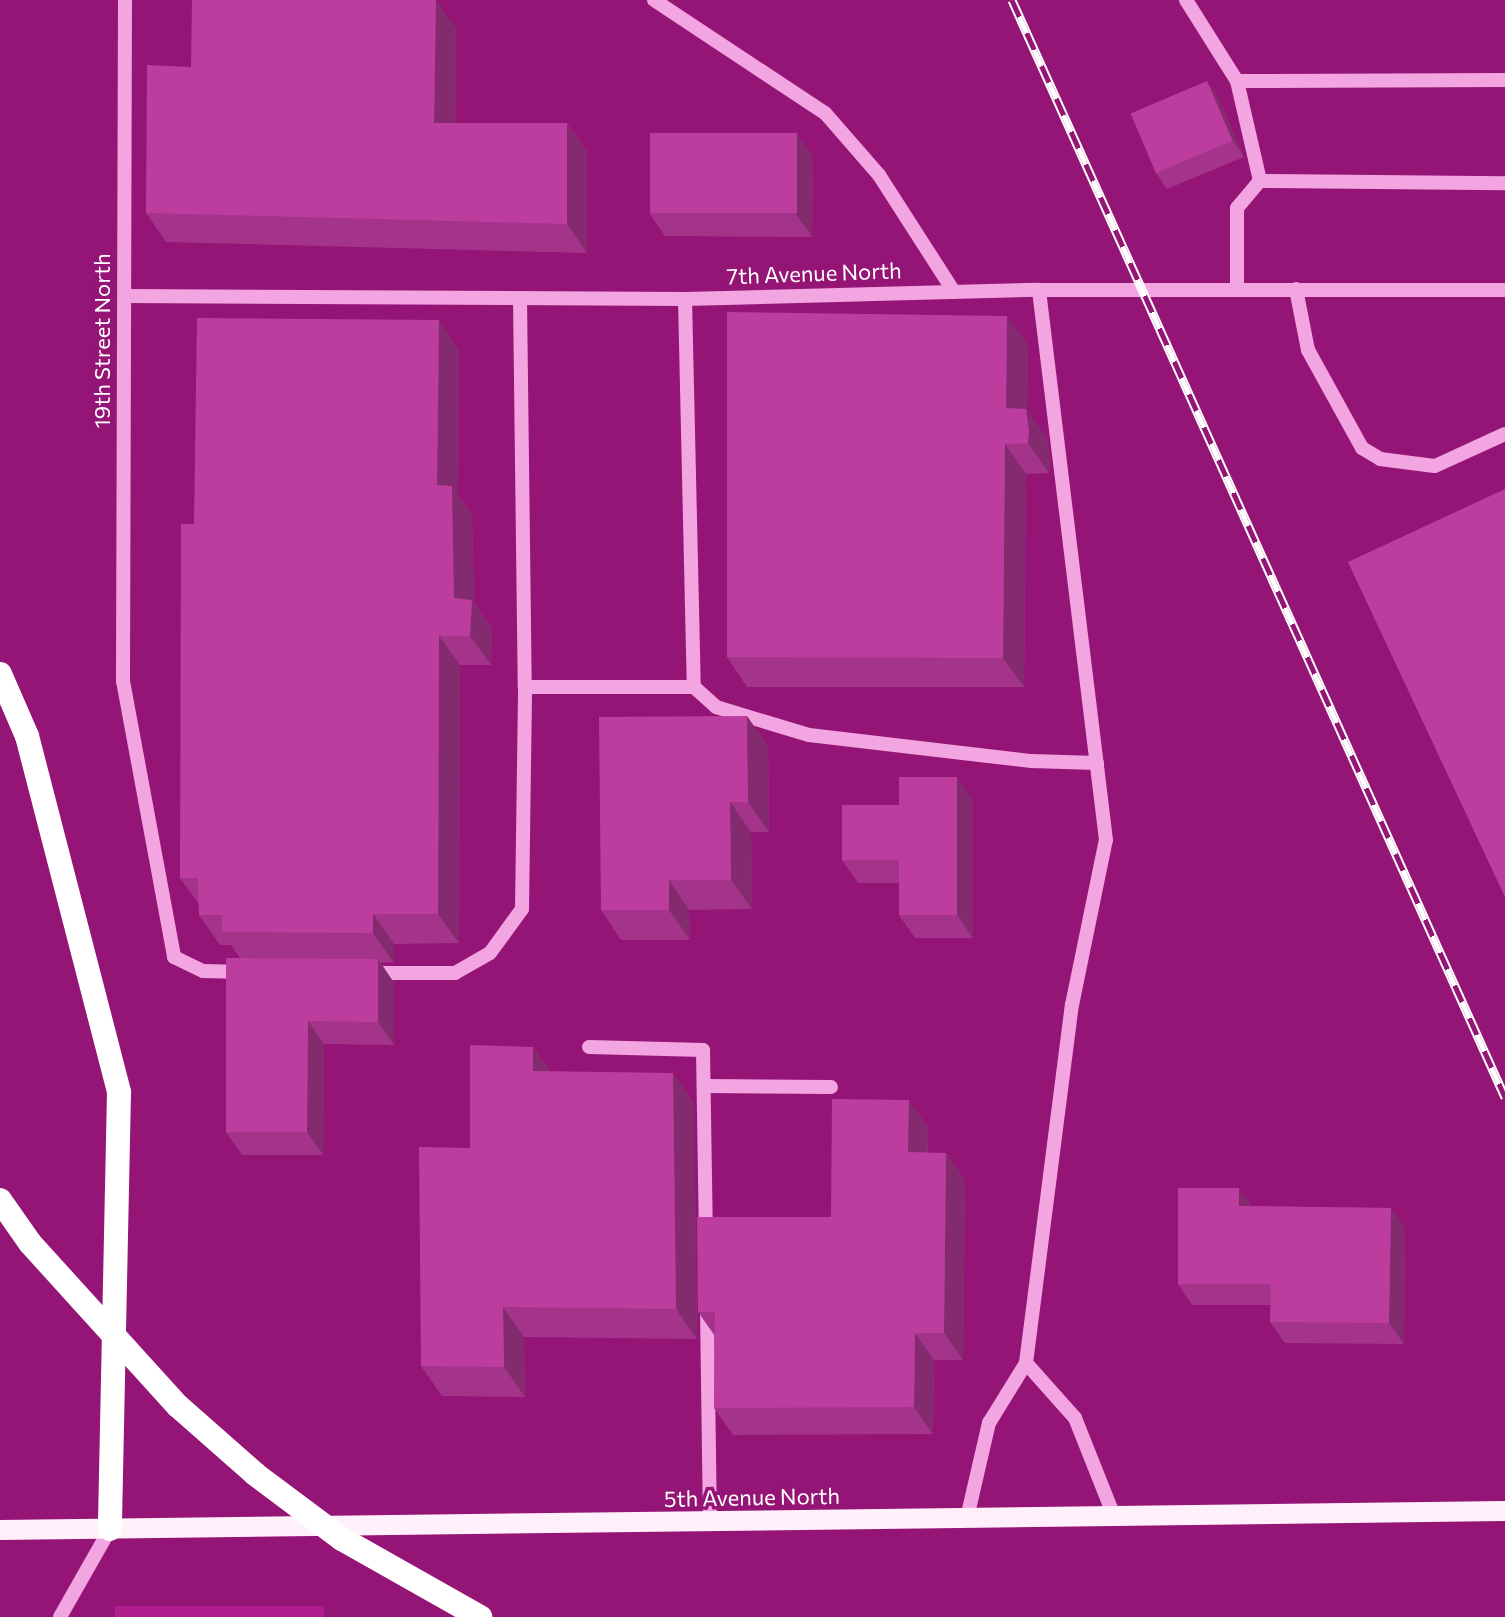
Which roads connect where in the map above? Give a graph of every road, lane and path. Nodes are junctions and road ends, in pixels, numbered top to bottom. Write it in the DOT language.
graph roads {
  1 [pos="125,0"];
  2 [pos="654,0"];
  3 [pos="1186,0"];
  4 [pos="1505,80"];
  5 [pos="1237,81"];
  6 [pos="1260,181"];
  7 [pos="1505,183"];
  8 [pos="1237,289"];
  9 [pos="1296,289"];
  10 [pos="1039,290"];
  11 [pos="1505,290"];
  12 [pos="954,292"];
  13 [pos="125,296"];
  14 [pos="520,298"];
  15 [pos="685,299"];
  16 [pos="1505,434"];
  17 [pos="0,674"];
  18 [pos="525,687"];
  19 [pos="694,687"];
  20 [pos="1097,763"];
  21 [pos="266,972"];
  22 [pos="344,972"];
  23 [pos="589,1047"];
  24 [pos="704,1086"];
  25 [pos="831,1087"];
  26 [pos="0,1200"];
  27 [pos="706,1245"];
  28 [pos="707,1293"];
  29 [pos="1026,1363"];
  30 [pos="1505,1511"];
  31 [pos="1114,1516"];
  32 [pos="967,1518"];
  33 [pos="710,1521"];
  34 [pos="110,1529"];
  35 [pos="0,1530"];
  36 [pos="60,1617"];
  37 [pos="480,1617"];
  1 -- 13 [label="street, 19th Street North"];
  2 -- 12 [label="street"];
  3 -- 5 [label="street"];
  4 -- 5 [label="street"];
  5 -- 6 [label="street"];
  6 -- 7 [label="street"];
  6 -- 8 [label="street"];
  8 -- 9 [label="street, 7th Avenue North"];
  8 -- 10 [label="street, 7th Avenue North"];
  9 -- 11 [label="street, 7th Avenue North"];
  9 -- 16 [label="street"];
  10 -- 12 [label="street, 7th Avenue North"];
  10 -- 20 [label="street"];
  12 -- 15 [label="street, 7th Avenue North"];
  13 -- 14 [label="street, 7th Avenue North"];
  13 -- 21 [label="street, 19th Street North"];
  14 -- 15 [label="street, 7th Avenue North"];
  14 -- 18 [label="street"];
  15 -- 19 [label="street"];
  17 -- 34 [label="highway"];
  18 -- 19 [label="street"];
  18 -- 22 [label="street"];
  19 -- 20 [label="street"];
  20 -- 29 [label="street"];
  23 -- 24 [label="street"];
  24 -- 25 [label="street"];
  24 -- 27 [label="street"];
  26 -- 37 [label="highway, bridge"];
  28 -- 33 [label="street"];
  29 -- 31 [label="street"];
  29 -- 32 [label="street"];
  30 -- 31 [label="main road, 5th Avenue North"];
  31 -- 32 [label="main road, 5th Avenue North"];
  32 -- 33 [label="main road, 5th Avenue North"];
  33 -- 34 [label="main road, 5th Avenue North"];
  34 -- 35 [label="main road, 5th Avenue North"];
  34 -- 36 [label="street"];
}
